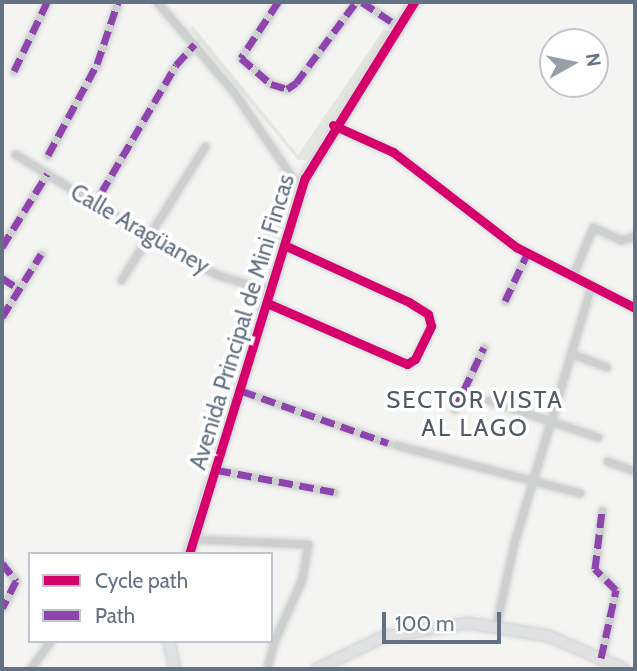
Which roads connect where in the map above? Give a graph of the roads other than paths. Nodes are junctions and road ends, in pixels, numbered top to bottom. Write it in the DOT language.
graph roads {
  1 [pos="47,2"];
  2 [pos="118,2"];
  3 [pos="157,2"];
  4 [pos="278,2"];
  5 [pos="356,2"];
  6 [pos="362,2"];
  7 [pos="414,2"];
  8 [pos="398,26"];
  9 [pos="195,44"];
  10 [pos="14,71"];
  11 [pos="333,125"];
  12 [pos="205,146"];
  13 [pos="15,154"];
  14 [pos="48,155"];
  15 [pos="47,174"];
  16 [pos="300,189"];
  17 [pos="101,193"];
  18 [pos="635,236"];
  19 [pos="149,238"];
  20 [pos="284,245"];
  21 [pos="2,247"];
  22 [pos="41,254"];
  23 [pos="527,254"];
  24 [pos="572,277"];
  25 [pos="2,278"];
  26 [pos="121,279"];
  27 [pos="591,286"];
  28 [pos="19,289"];
  29 [pos="269,297"];
  30 [pos="505,301"];
  31 [pos="635,308"];
  32 [pos="2,317"];
  33 [pos="484,347"];
  34 [pos="573,354"];
  35 [pos="607,367"];
  36 [pos="242,391"];
  37 [pos="488,400"];
  38 [pos="455,409"];
  39 [pos="551,421"];
  40 [pos="598,436"];
  41 [pos="607,461"];
  42 [pos="218,470"];
  43 [pos="635,471"];
  44 [pos="533,479"];
  45 [pos="334,492"];
  46 [pos="580,493"];
  47 [pos="602,510"];
  48 [pos="194,539"];
  49 [pos="190,552"];
  50 [pos="2,563"];
  51 [pos="2,608"];
  52 [pos="496,625"];
  53 [pos="49,643"];
  54 [pos="169,643"];
  55 [pos="601,658"];
  56 [pos="30,669"];
  57 [pos="175,669"];
  58 [pos="267,669"];
  59 [pos="317,669"];
  60 [pos="624,669"];
  1 -- 10 [label="street"];
  2 -- 14 [label="street"];
  3 -- 9 [label="street"];
  4 -- 5 [label="street"];
  6 -- 8 [label="street"];
  7 -- 8 [label="street, Avenida Principal de Mini Fincas"];
  8 -- 11 [label="street, Avenida Principal de Mini Fincas"];
  9 -- 16 [label="street"];
  9 -- 17 [label="street"];
  11 -- 16 [label="street, Avenida Principal de Mini Fincas"];
  11 -- 23 [label="street"];
  12 -- 19 [label="street"];
  13 -- 15 [label="street, Calle Aragüaney"];
  15 -- 19 [label="street, Calle Aragüaney"];
  15 -- 21 [label="street"];
  16 -- 20 [label="street, Avenida Principal de Mini Fincas"];
  18 -- 24 [label="street"];
  19 -- 26 [label="street"];
  19 -- 29 [label="street, Calle Aragüaney"];
  20 -- 29 [label="street, Avenida Principal de Mini Fincas"];
  20 -- 29 [label="street, Calle Aragüaney"];
  22 -- 28 [label="street"];
  23 -- 24 [label="street"];
  23 -- 30 [label="street"];
  24 -- 27 [label="street"];
  25 -- 28 [label="street"];
  27 -- 31 [label="street"];
  27 -- 34 [label="street"];
  28 -- 32 [label="street"];
  29 -- 36 [label="street, Avenida Principal de Mini Fincas"];
  33 -- 38 [label="street"];
  34 -- 35 [label="street"];
  34 -- 39 [label="street"];
  36 -- 42 [label="street, Avenida Principal de Mini Fincas"];
  36 -- 44 [label="street"];
  37 -- 39 [label="street"];
  39 -- 40 [label="street"];
  39 -- 44 [label="street"];
  41 -- 43 [label="street"];
  42 -- 45 [label="street"];
  42 -- 48 [label="street, Avenida Principal de Mini Fincas"];
  44 -- 46 [label="street"];
  44 -- 52 [label="street"];
  47 -- 55 [label="street"];
  48 -- 49 [label="street, Avenida Principal de Mini Fincas"];
  48 -- 58 [label="street"];
  50 -- 51 [label="street"];
  52 -- 55 [label="street"];
  52 -- 59 [label="street"];
  53 -- 56 [label="street"];
  54 -- 57 [label="street"];
  55 -- 60 [label="street"];
}
